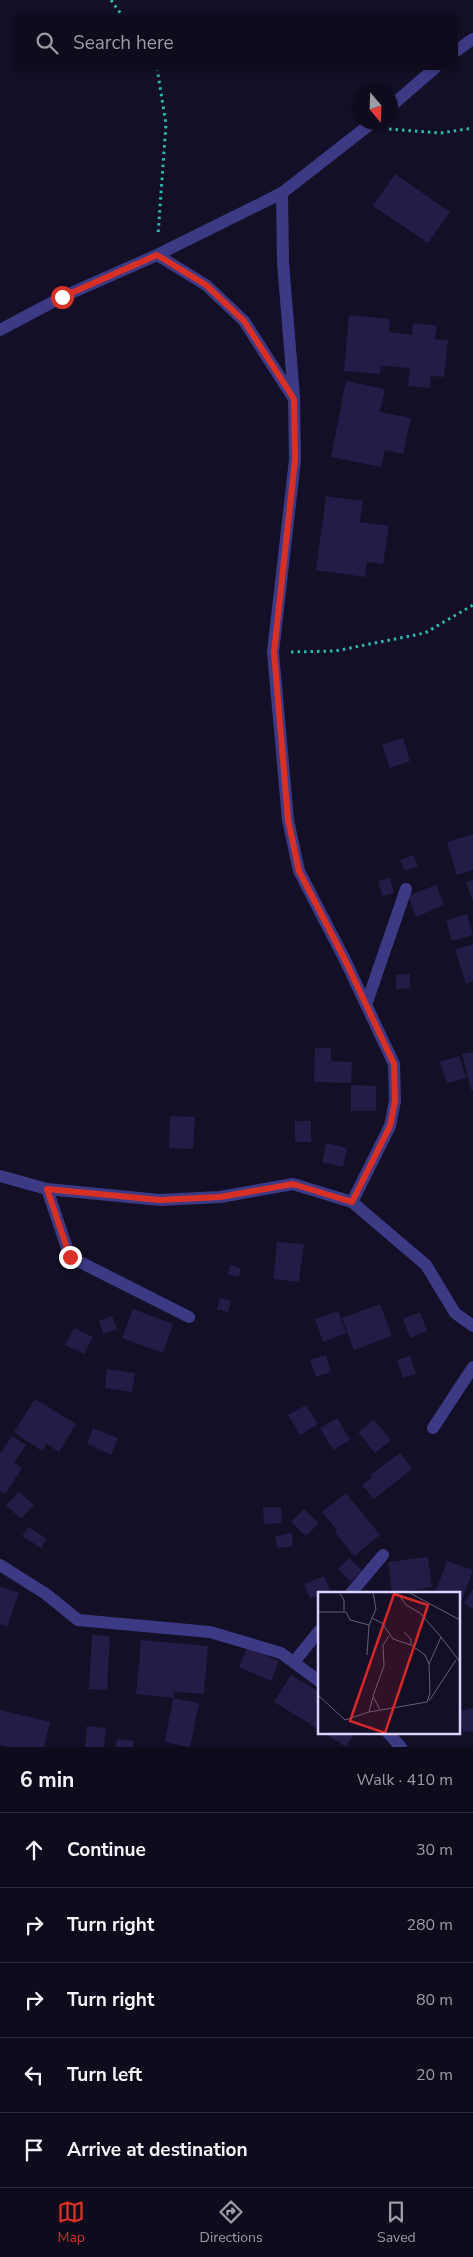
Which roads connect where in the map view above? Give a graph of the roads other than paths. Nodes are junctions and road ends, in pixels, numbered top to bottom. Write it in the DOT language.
graph roads {
  1 [pos="473,39"];
  2 [pos="458,50"];
  3 [pos="433,70"];
  4 [pos="398,100"];
  5 [pos="364,130"];
  6 [pos="282,193"];
  7 [pos="157,255"];
  8 [pos="0,330"];
  9 [pos="294,399"];
  10 [pos="406,889"];
  11 [pos="366,1005"];
  12 [pos="0,1176"];
  13 [pos="47,1189"];
  14 [pos="352,1202"];
  15 [pos="189,1317"];
  16 [pos="473,1326"];
  17 [pos="473,1367"];
  18 [pos="433,1428"];
  19 [pos="383,1555"];
  20 [pos="0,1565"];
  21 [pos="352,1592"];
  22 [pos="318,1633"];
  23 [pos="294,1662"];
  24 [pos="318,1679"];
  25 [pos="389,1734"];
  26 [pos="401,1747"];
  1 -- 2 [label="street"];
  3 -- 4 [label="street"];
  5 -- 6 [label="street"];
  6 -- 7 [label="street"];
  6 -- 9 [label="street"];
  7 -- 8 [label="street"];
  7 -- 9 [label="street"];
  9 -- 11 [label="street"];
  10 -- 11 [label="street"];
  11 -- 14 [label="street"];
  12 -- 13 [label="street"];
  13 -- 14 [label="street"];
  13 -- 15 [label="street"];
  14 -- 16 [label="street"];
  17 -- 18 [label="street"];
  19 -- 21 [label="street"];
  20 -- 23 [label="street"];
  22 -- 23 [label="street"];
  23 -- 24 [label="street"];
  25 -- 26 [label="street"];
}
